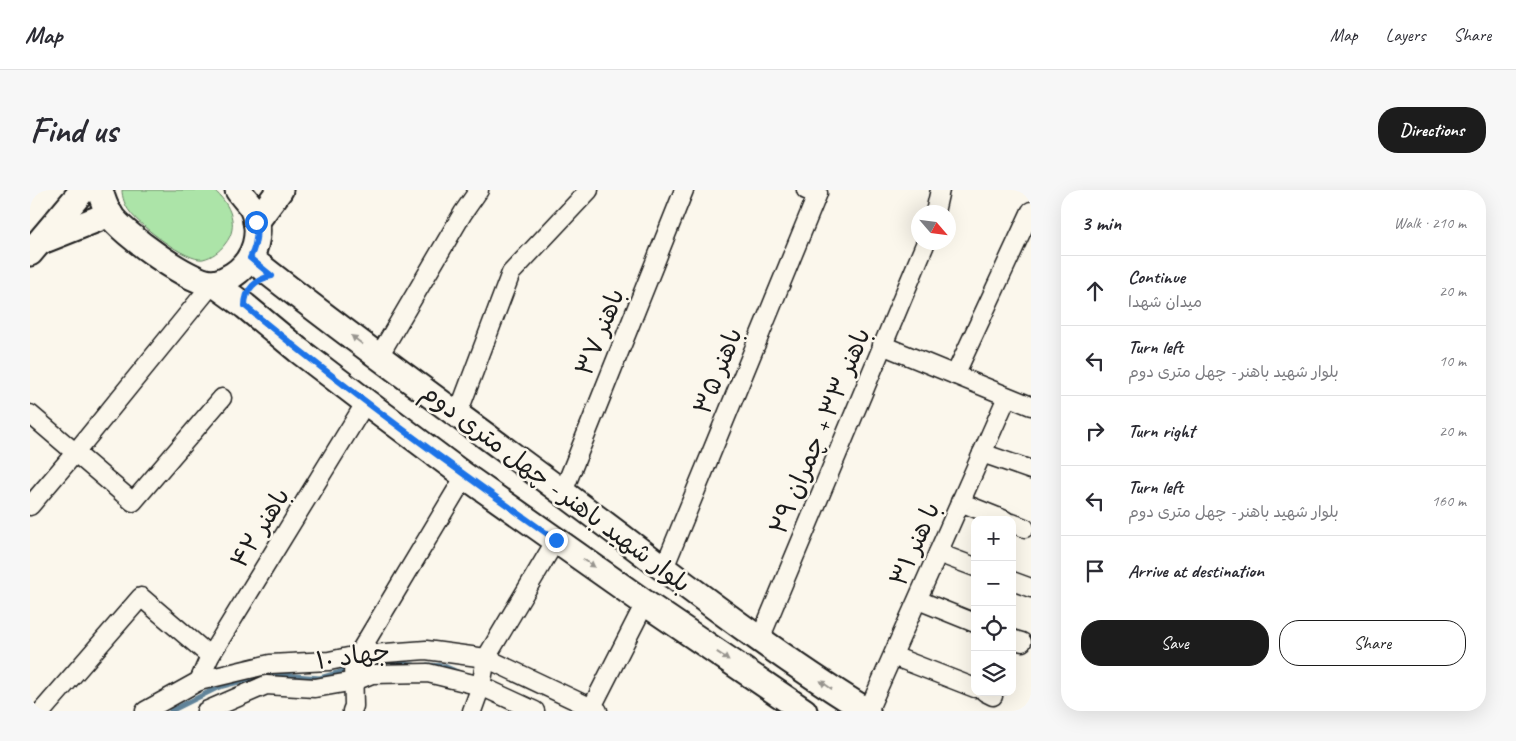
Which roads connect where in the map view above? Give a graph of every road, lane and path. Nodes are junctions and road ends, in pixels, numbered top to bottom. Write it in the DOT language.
graph roads {
  1 [pos="84,190"];
  2 [pos="100,190"];
  3 [pos="238,190"];
  4 [pos="280,190"];
  5 [pos="479,190"];
  6 [pos="589,190"];
  7 [pos="684,190"];
  8 [pos="940,190"];
  9 [pos="812,192"];
  10 [pos="936,205"];
  11 [pos="1031,210"];
  12 [pos="110,214"];
  13 [pos="256,222"];
  14 [pos="35,247"];
  15 [pos="923,250"];
  16 [pos="250,258"];
  17 [pos="272,276"];
  18 [pos="213,283"];
  19 [pos="245,306"];
  20 [pos="882,345"];
  21 [pos="379,356"];
  22 [pos="955,375"];
  23 [pos="1007,397"];
  24 [pos="222,398"];
  25 [pos="366,402"];
  26 [pos="1031,406"];
  27 [pos="30,414"];
  28 [pos="457,416"];
  29 [pos="75,453"];
  30 [pos="982,453"];
  31 [pos="1031,470"];
  32 [pos="465,476"];
  33 [pos="562,492"];
  34 [pos="960,502"];
  35 [pos="30,506"];
  36 [pos="995,516"];
  37 [pos="556,540"];
  38 [pos="938,553"];
  39 [pos="971,565"];
  40 [pos="664,568"];
  41 [pos="1016,582"];
  42 [pos="1031,588"];
  43 [pos="918,600"];
  44 [pos="646,603"];
  45 [pos="971,621"];
  46 [pos="760,639"];
  47 [pos="210,656"];
  48 [pos="893,656"];
  49 [pos="486,658"];
  50 [pos="355,668"];
  51 [pos="199,681"];
  52 [pos="481,686"];
  53 [pos="971,686"];
  54 [pos="593,710"];
  55 [pos="42,711"];
  56 [pos="145,711"];
  57 [pos="206,711"];
  58 [pos="352,711"];
  59 [pos="472,711"];
  60 [pos="535,711"];
  61 [pos="804,711"];
  62 [pos="868,711"];
  1 -- 14 [label="street"];
  2 -- 12 [label="street"];
  3 -- 13 [label="street"];
  4 -- 13 [label="street"];
  5 -- 21 [label="street"];
  6 -- 28 [label="street"];
  7 -- 33 [label="street, باهنر ۳۷"];
  8 -- 10 [label="street"];
  9 -- 40 [label="street, باهنر ۳۵"];
  11 -- 22 [label="street"];
  12 -- 14 [label="street"];
  12 -- 18 [label="street"];
  13 -- 16 [label="street"];
  15 -- 20 [label="street, باهنر ۳۳ + چمران ۲۹"];
  16 -- 17 [label="street, بلوار شهید باهنر - چهل متری دوم"];
  16 -- 18 [label="street"];
  17 -- 19 [label="street"];
  21 -- 17 [label="street, بلوار شهید باهنر - چهل متری دوم, one-way"];
  18 -- 19 [label="street, بلوار شهید باهنر - چهل متری دوم"];
  18 -- 29 [label="street"];
  19 -- 25 [label="street, بلوار شهید باهنر - چهل متری دوم"];
  20 -- 22 [label="street"];
  20 -- 46 [label="street, باهنر ۳۳ + چمران ۲۹"];
  21 -- 28 [label="street, بلوار شهید باهنر - چهل متری دوم"];
  22 -- 23 [label="street"];
  23 -- 26 [label="street"];
  23 -- 30 [label="street, با هنر ۳۱"];
  24 -- 29 [label="street"];
  25 -- 32 [label="street, بلوار شهید باهنر - چهل متری دوم"];
  25 -- 47 [label="street, باهنر ۴۲"];
  27 -- 29 [label="street"];
  28 -- 33 [label="street, بلوار شهید باهنر - چهل متری دوم"];
  29 -- 35 [label="street"];
  30 -- 31 [label="street"];
  30 -- 34 [label="street, با هنر ۳۱"];
  32 -- 37 [label="street, بلوار شهید باهنر - چهل متری دوم"];
  32 -- 50 [label="street"];
  33 -- 40 [label="street, بلوار شهید باهنر - چهل متری دوم"];
  34 -- 36 [label="street"];
  34 -- 38 [label="street, با هنر ۳۱"];
  37 -- 44 [label="street, بلوار شهید باهنر - چهل متری دوم, one-way"];
  37 -- 49 [label="street"];
  38 -- 39 [label="street"];
  38 -- 43 [label="street, با هنر ۳۱"];
  40 -- 46 [label="street, بلوار شهید باهنر - چهل متری دوم"];
  41 -- 42 [label="street"];
  43 -- 45 [label="street"];
  43 -- 48 [label="street, با هنر ۳۱"];
  44 -- 54 [label="street"];
  44 -- 61 [label="street, بلوار شهید باهنر - چهل متری دوم, one-way"];
  62 -- 46 [label="street, بلوار شهید باهنر - چهل متری دوم, one-way"];
  47 -- 51 [label="street, باهنر ۴۲"];
  47 -- 55 [label="street"];
  48 -- 53 [label="street"];
  48 -- 62 [label="street, با هنر ۳۱"];
  49 -- 50 [label="street"];
  49 -- 52 [label="street"];
  49 -- 54 [label="street"];
  50 -- 51 [label="street"];
  50 -- 52 [label="street, جهاد ۱۰"];
  50 -- 57 [label="street, جهاد ۱۰"];
  50 -- 58 [label="street"];
  51 -- 56 [label="street"];
  52 -- 59 [label="street"];
  52 -- 60 [label="street, جهاد ۱۰"];
}
